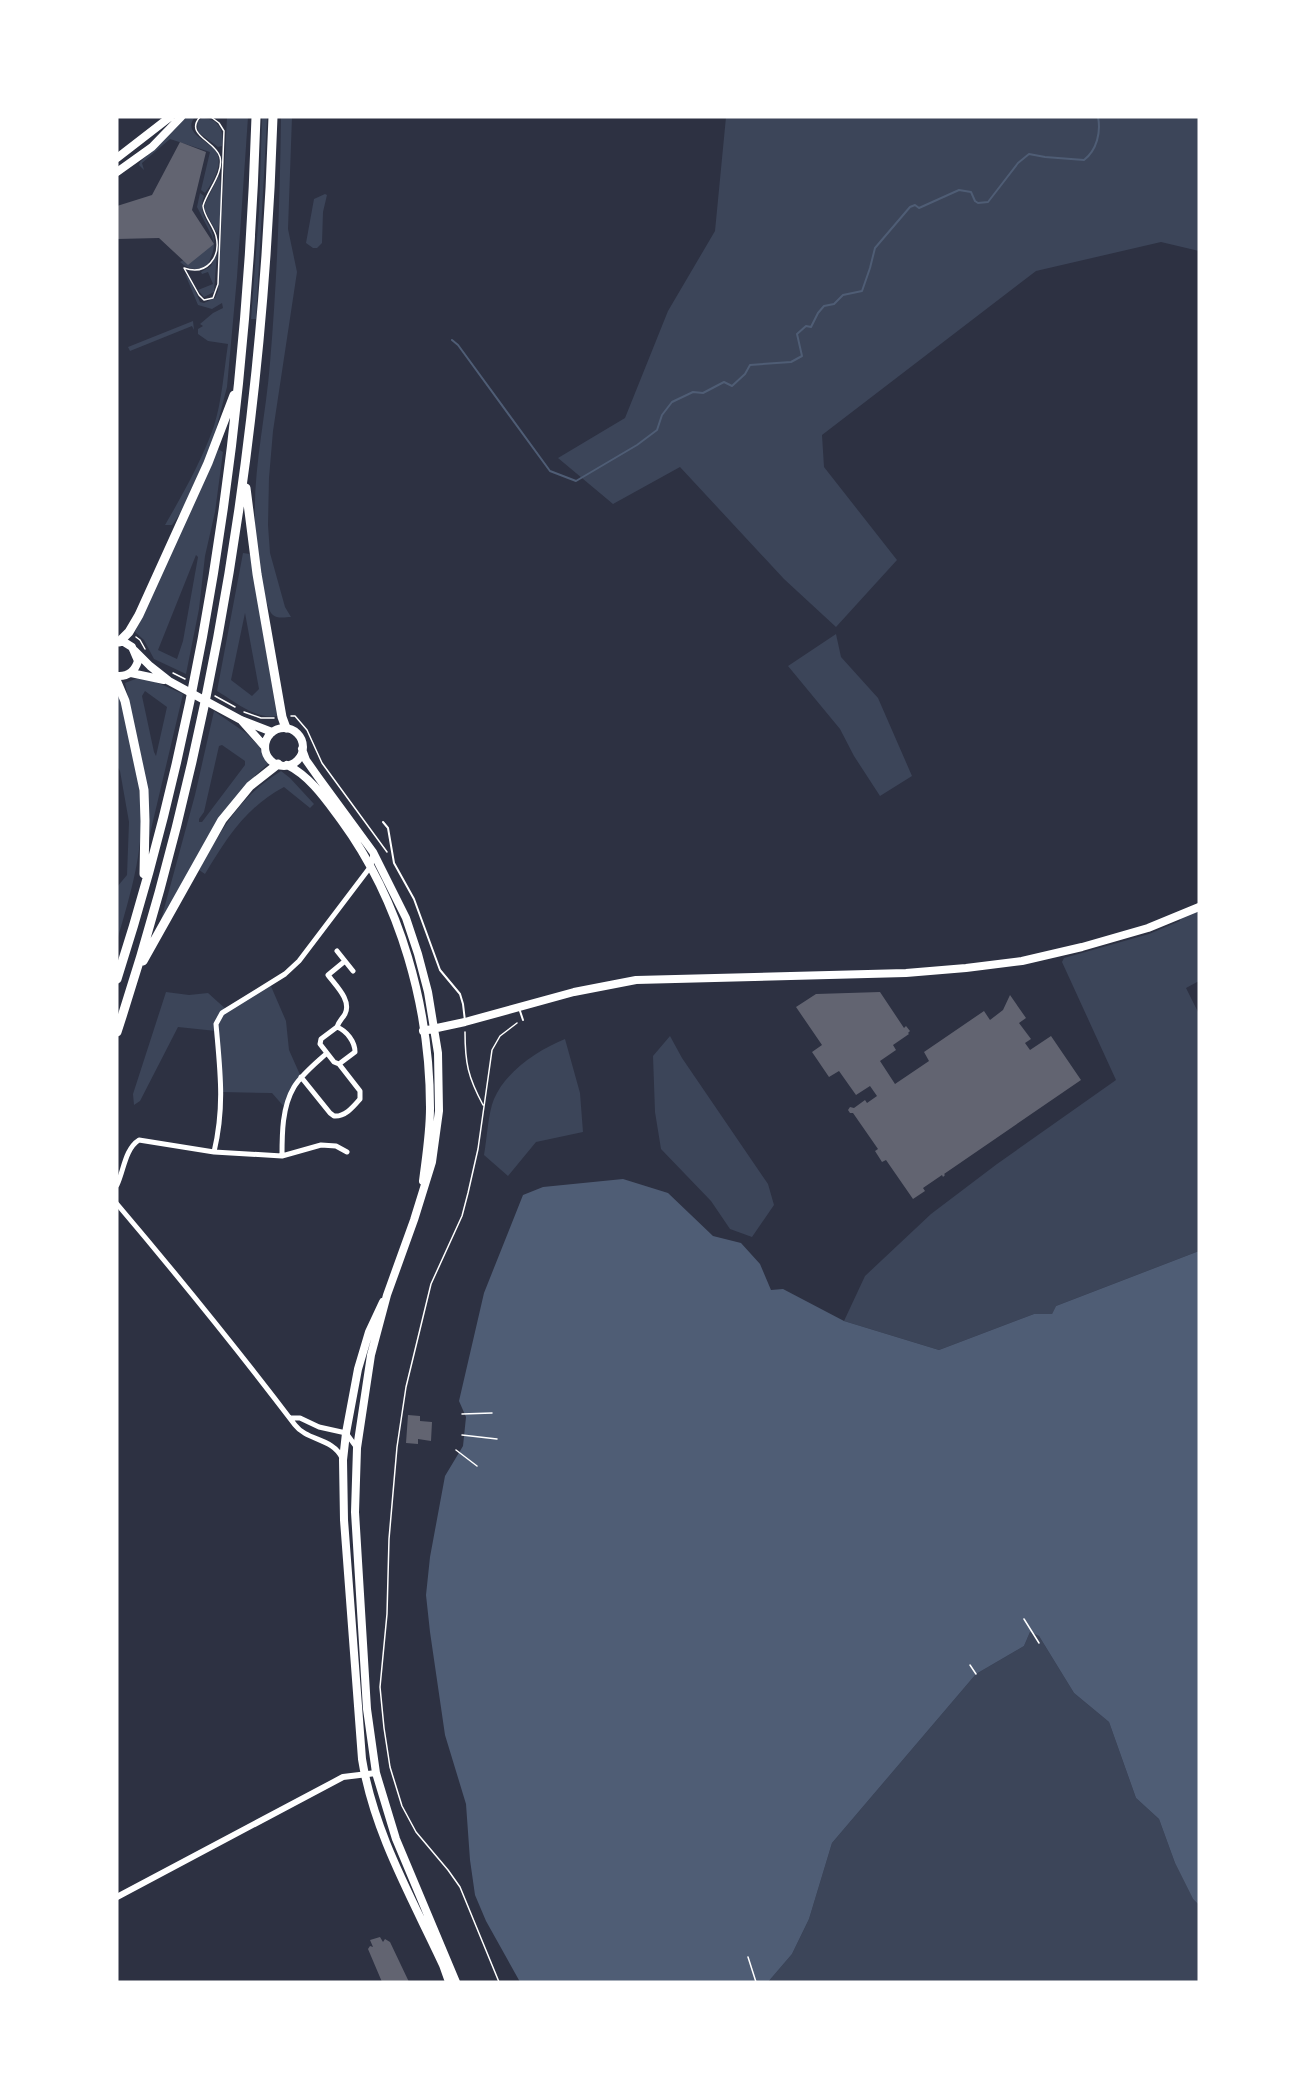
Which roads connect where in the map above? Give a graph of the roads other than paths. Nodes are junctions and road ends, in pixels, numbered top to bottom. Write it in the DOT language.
graph roads {
  1 [pos="170,117"];
  2 [pos="181,117"];
  3 [pos="256,117"];
  4 [pos="273,117"];
  5 [pos="117,158"];
  6 [pos="117,172"];
  7 [pos="240,375"];
  8 [pos="245,473"];
  9 [pos="118,642"];
  10 [pos="135,651"];
  11 [pos="131,673"];
  12 [pos="154,674"];
  13 [pos="117,676"];
  14 [pos="117,682"];
  15 [pos="242,716"];
  16 [pos="286,728"];
  17 [pos="273,732"];
  18 [pos="265,747"];
  19 [pos="302,749"];
  20 [pos="282,765"];
  21 [pos="383,822"];
  22 [pos="373,852"];
  23 [pos="371,866"];
  24 [pos="144,888"];
  25 [pos="1199,907"];
  26 [pos="337,951"];
  27 [pos="345,961"];
  28 [pos="137,970"];
  29 [pos="352,971"];
  30 [pos="117,979"];
  31 [pos="519,1007"];
  32 [pos="523,1020"];
  33 [pos="465,1022"];
  34 [pos="337,1027"];
  35 [pos="435,1029"];
  36 [pos="423,1031"];
  37 [pos="117,1032"];
  38 [pos="327,1053"];
  39 [pos="339,1064"];
  40 [pos="301,1077"];
  41 [pos="214,1152"];
  42 [pos="347,1152"];
  43 [pos="282,1156"];
  44 [pos="117,1185"];
  45 [pos="422,1196"];
  46 [pos="117,1204"];
  47 [pos="387,1295"];
  48 [pos="291,1418"];
  49 [pos="346,1433"];
  50 [pos="357,1448"];
  51 [pos="343,1460"];
  52 [pos="376,1773"];
  53 [pos="364,1774"];
  54 [pos="117,1897"];
  55 [pos="449,1982"];
  56 [pos="456,1982"];
  1 -- 5 [label="main road"];
  2 -- 6 [label="main road"];
  3 -- 7 [label="highway"];
  4 -- 8 [label="highway"];
  7 -- 9 [label="highway"];
  7 -- 24 [label="highway"];
  8 -- 16 [label="highway"];
  8 -- 28 [label="highway"];
  9 -- 10 [label="main road"];
  10 -- 11 [label="main road"];
  10 -- 12 [label="main road"];
  11 -- 12 [label="main road"];
  11 -- 13 [label="main road"];
  12 -- 15 [label="main road"];
  14 -- 24 [label="highway"];
  15 -- 17 [label="main road"];
  15 -- 18 [label="main road"];
  16 -- 17 [label="main road"];
  16 -- 19 [label="main road"];
  17 -- 18 [label="main road"];
  18 -- 20 [label="main road"];
  19 -- 20 [label="main road"];
  19 -- 22 [label="main road"];
  20 -- 23 [label="main road"];
  20 -- 28 [label="highway"];
  21 -- 33 [label="lane"];
  22 -- 23 [label="street"];
  22 -- 35 [label="main road"];
  23 -- 36 [label="main road"];
  23 -- 41 [label="street"];
  24 -- 30 [label="highway"];
  25 -- 31 [label="main road"];
  26 -- 27 [label="street"];
  27 -- 29 [label="street"];
  27 -- 34 [label="street"];
  28 -- 37 [label="highway"];
  31 -- 32 [label="lane"];
  31 -- 33 [label="main road"];
  33 -- 35 [label="main road"];
  34 -- 38 [label="street"];
  34 -- 39 [label="street"];
  35 -- 36 [label="main road"];
  35 -- 45 [label="main road"];
  36 -- 45 [label="main road"];
  38 -- 39 [label="street"];
  38 -- 40 [label="street"];
  39 -- 40 [label="street"];
  40 -- 43 [label="street"];
  41 -- 43 [label="street"];
  41 -- 44 [label="street"];
  42 -- 43 [label="street"];
  45 -- 47 [label="main road"];
  46 -- 48 [label="street"];
  47 -- 49 [label="main road"];
  47 -- 50 [label="main road"];
  48 -- 49 [label="street"];
  48 -- 51 [label="street"];
  49 -- 50 [label="street"];
  49 -- 51 [label="main road"];
  50 -- 52 [label="main road"];
  51 -- 53 [label="main road"];
  52 -- 53 [label="street"];
  52 -- 56 [label="main road"];
  53 -- 54 [label="street"];
  53 -- 55 [label="main road"];
}
